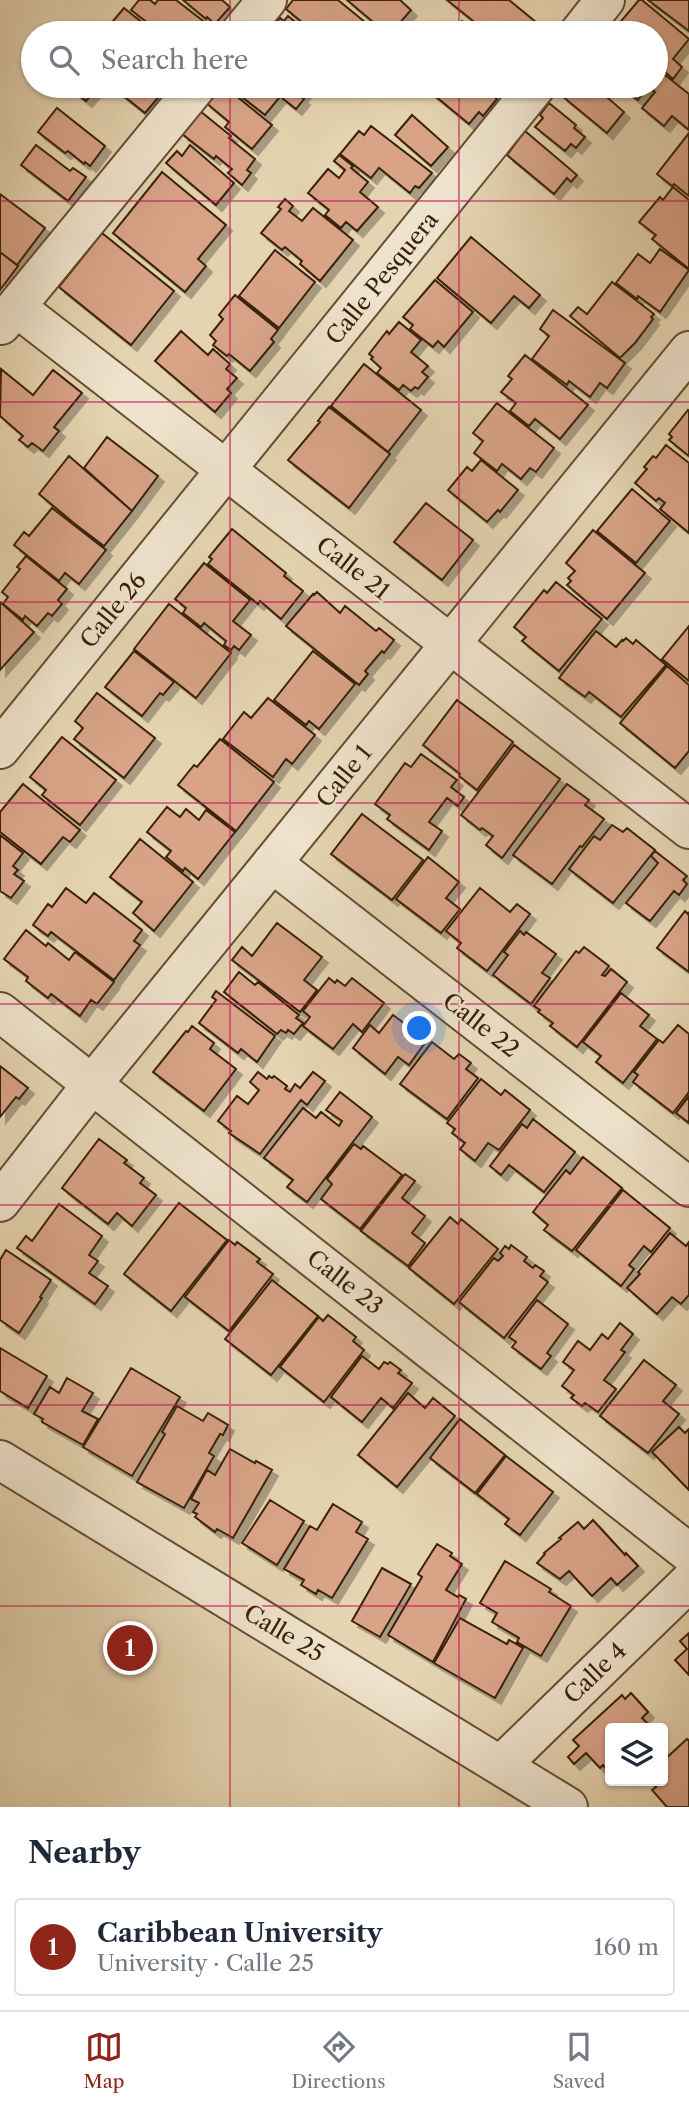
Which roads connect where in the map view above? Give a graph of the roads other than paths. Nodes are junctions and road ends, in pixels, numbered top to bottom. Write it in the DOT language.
graph roads {
  1 [pos="267,0"];
  2 [pos="605,0"];
  3 [pos="250,21"];
  4 [pos="588,21"];
  5 [pos="187,98"];
  6 [pos="526,98"];
  7 [pos="8,317"];
  8 [pos="689,351"];
  9 [pos="227,471"];
  10 [pos="451,644"];
  11 [pos="0,749"];
  12 [pos="687,822"];
  13 [pos="272,863"];
  14 [pos="0,1012"];
  15 [pos="93,1083"];
  16 [pos="689,1187"];
  17 [pos="0,1202"];
  18 [pos="0,1460"];
  19 [pos="689,1553"];
  20 [pos="689,1582"];
  21 [pos="501,1765"];
  22 [pos="568,1807"];
  1 -- 3 [label="street"];
  2 -- 4 [label="street"];
  5 -- 7 [label="street"];
  6 -- 9 [label="street, Calle Pesquera"];
  7 -- 9 [label="street, Calle 21"];
  8 -- 10 [label="street, Calle 1"];
  9 -- 10 [label="street, Calle 21"];
  9 -- 11 [label="street, Calle 26"];
  10 -- 12 [label="street, Calle 21"];
  10 -- 13 [label="street, Calle 1"];
  13 -- 15 [label="street, Calle 1"];
  13 -- 16 [label="street, Calle 22"];
  14 -- 15 [label="street, Calle 23"];
  15 -- 17 [label="street, Calle 1"];
  15 -- 19 [label="street, Calle 23"];
  18 -- 21 [label="street, Calle 25"];
  20 -- 21 [label="street, Calle 4"];
  21 -- 22 [label="street, Calle 25"];
}
